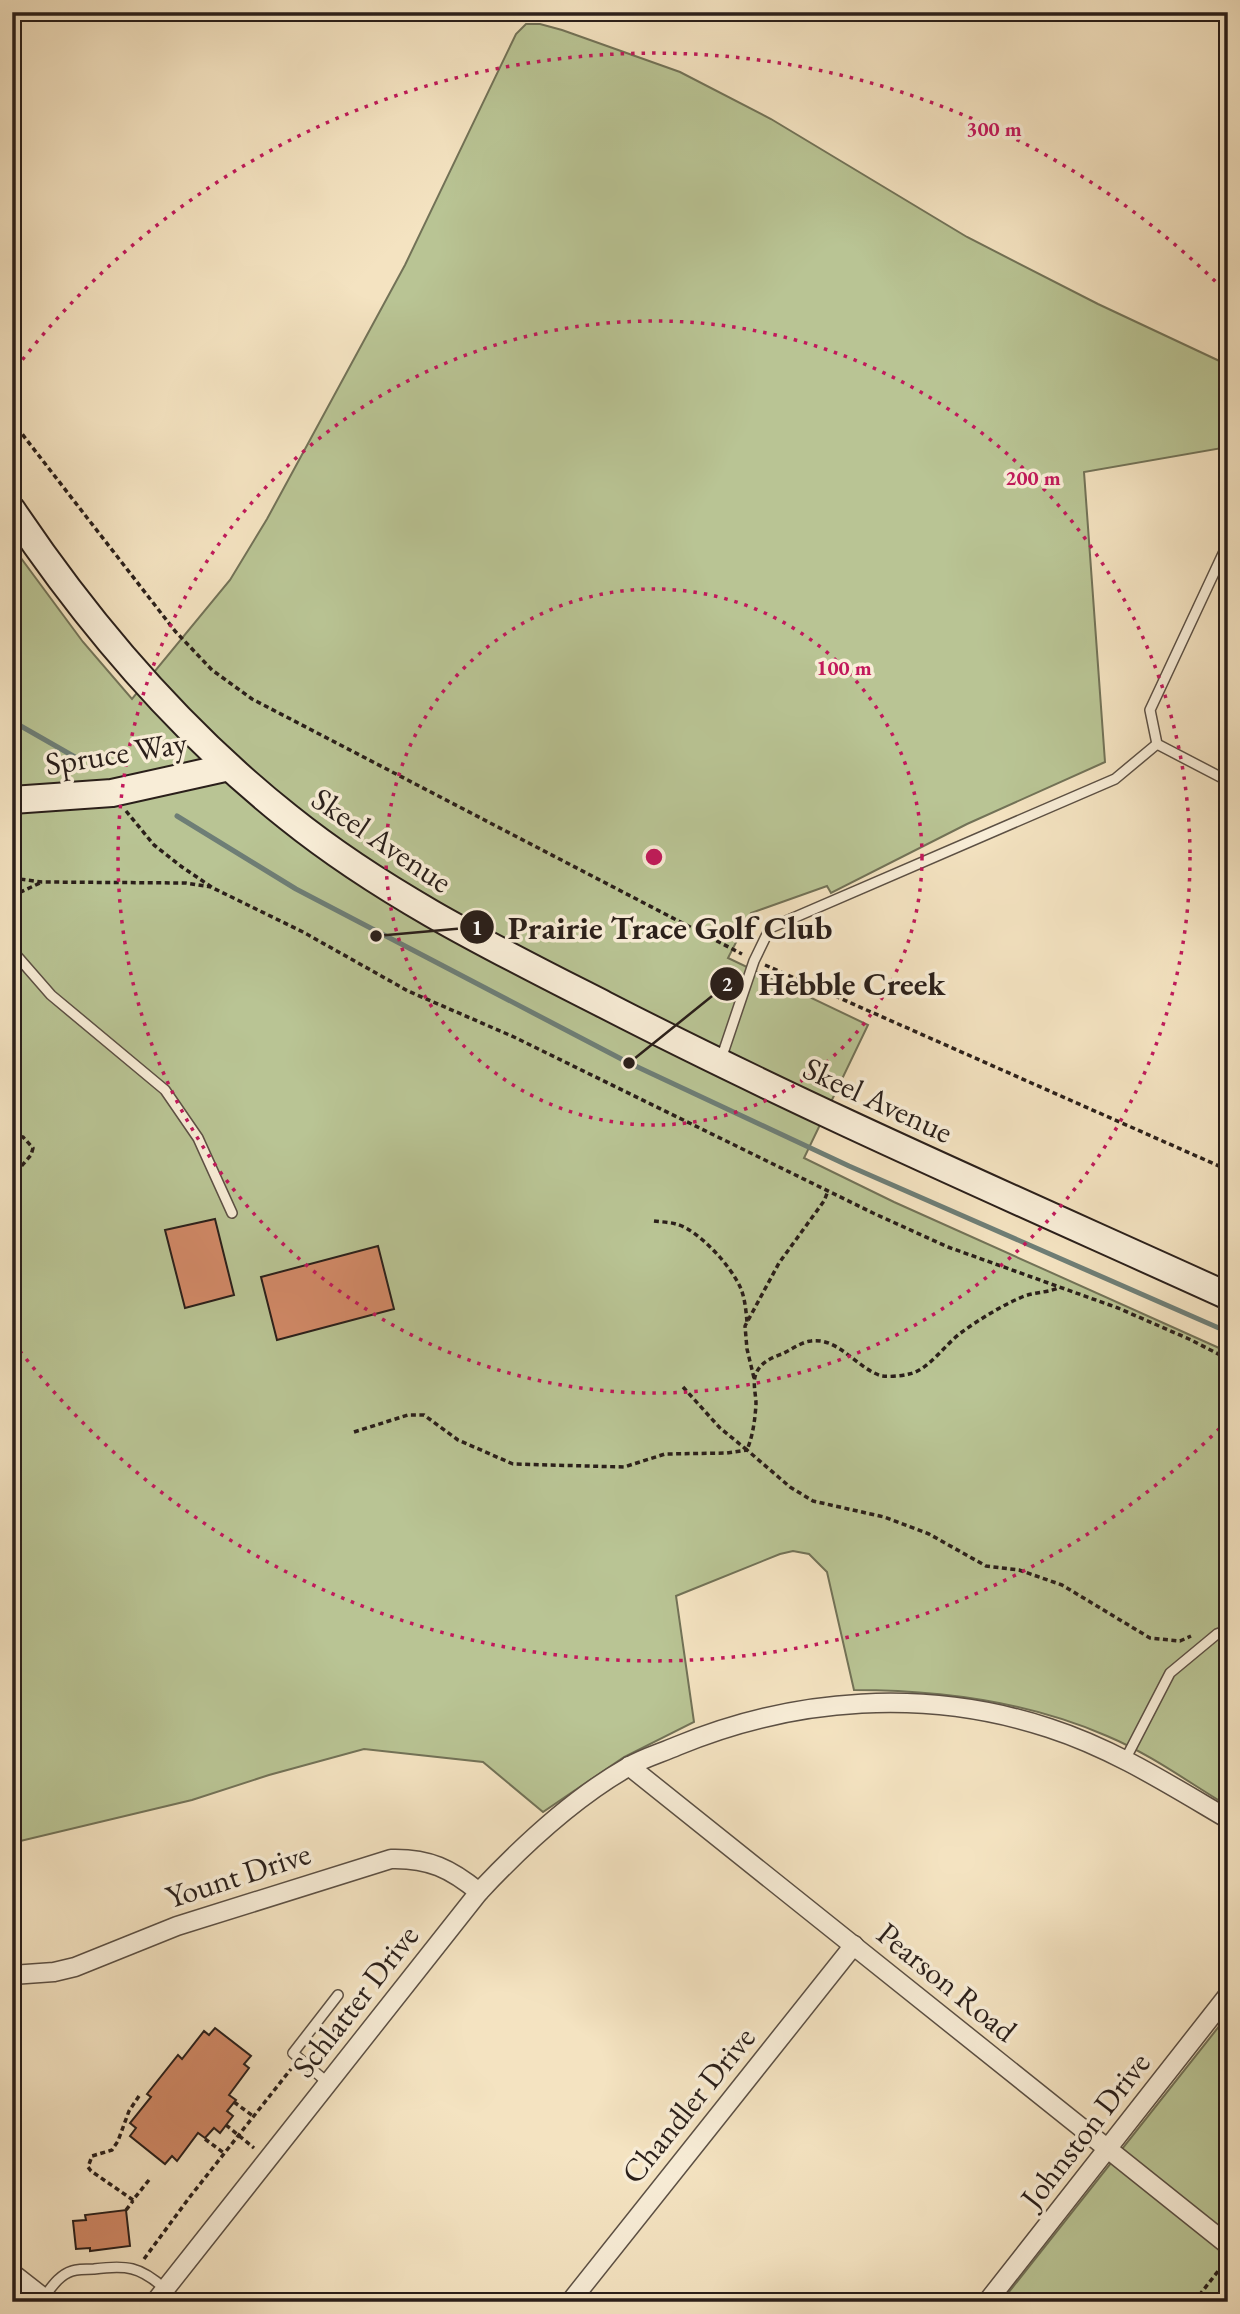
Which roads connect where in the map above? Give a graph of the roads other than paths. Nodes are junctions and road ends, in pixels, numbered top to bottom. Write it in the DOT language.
graph roads {
  1 [pos="12,510"];
  2 [pos="1228,543"];
  3 [pos="1157,744"];
  4 [pos="229,767"];
  5 [pos="1228,781"];
  6 [pos="12,800"];
  7 [pos="12,946"];
  8 [pos="720,1064"];
  9 [pos="232,1213"];
  10 [pos="1228,1296"];
  11 [pos="1228,1630"];
  12 [pos="1125,1760"];
  13 [pos="629,1766"];
  14 [pos="1228,1819"];
  15 [pos="479,1892"];
  16 [pos="854,1945"];
  17 [pos="12,1975"];
  18 [pos="338,1995"];
  19 [pos="1228,1995"];
  20 [pos="328,2083"];
  21 [pos="1108,2149"];
  22 [pos="1228,2245"];
  23 [pos="12,2273"];
  24 [pos="160,2295"];
  25 [pos="46,2300"];
  26 [pos="570,2302"];
  27 [pos="987,2302"];
  1 -- 4 [label="street, Skeel Avenue"];
  2 -- 3 [label="lane"];
  3 -- 5 [label="lane"];
  3 -- 8 [label="lane"];
  4 -- 6 [label="street, Spruce Way"];
  4 -- 8 [label="street, Skeel Avenue"];
  7 -- 9 [label="lane"];
  8 -- 10 [label="street, Skeel Avenue"];
  11 -- 12 [label="lane"];
  12 -- 13 [label="street, Schlatter Drive"];
  12 -- 14 [label="street, Schlatter Drive"];
  13 -- 15 [label="street, Schlatter Drive"];
  13 -- 16 [label="street, Pearson Road"];
  15 -- 17 [label="street, Yount Drive"];
  15 -- 20 [label="street, Schlatter Drive"];
  16 -- 21 [label="street, Pearson Road"];
  16 -- 26 [label="street, Chandler Drive"];
  18 -- 20 [label="lane"];
  19 -- 21 [label="street, Johnston Drive"];
  20 -- 24 [label="street, Schlatter Drive"];
  21 -- 22 [label="street, Pearson Road"];
  21 -- 27 [label="street, Johnston Drive"];
  23 -- 25 [label="street"];
  24 -- 25 [label="lane"];
}
